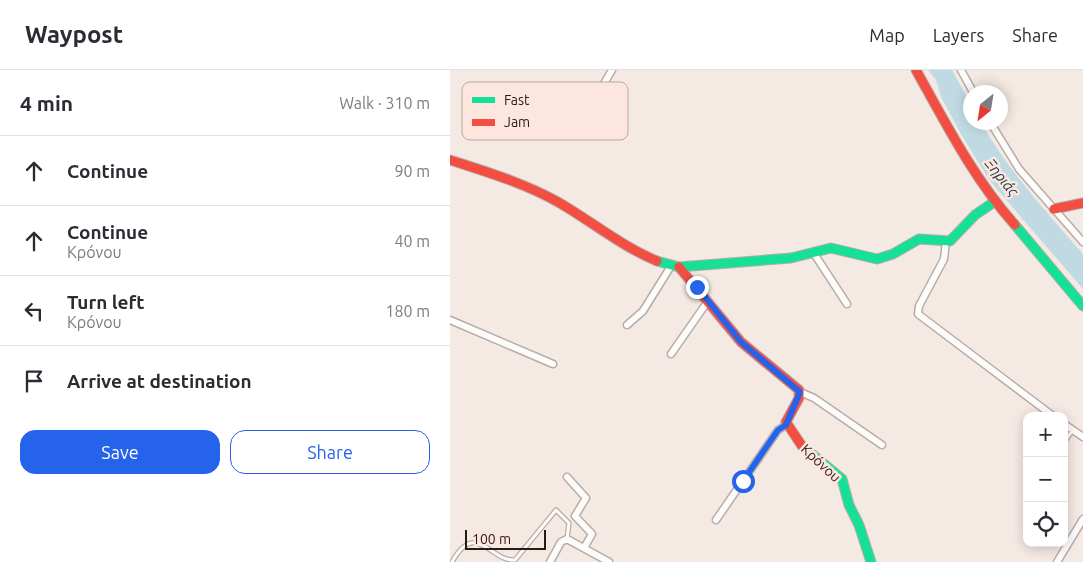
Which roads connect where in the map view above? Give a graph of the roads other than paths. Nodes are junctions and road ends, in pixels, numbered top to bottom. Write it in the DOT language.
graph roads {
  1 [pos="612,70"];
  2 [pos="916,70"];
  3 [pos="961,70"];
  4 [pos="604,82"];
  5 [pos="969,85"];
  6 [pos="995,130"];
  7 [pos="450,160"];
  8 [pos="994,202"];
  9 [pos="1083,203"];
  10 [pos="1054,209"];
  11 [pos="946,241"];
  12 [pos="1083,242"];
  13 [pos="813,252"];
  14 [pos="675,266"];
  15 [pos="708,301"];
  16 [pos="847,304"];
  17 [pos="1083,306"];
  18 [pos="450,320"];
  19 [pos="627,325"];
  20 [pos="671,354"];
  21 [pos="553,364"];
  22 [pos="800,392"];
  23 [pos="1048,412"];
  24 [pos="786,425"];
  25 [pos="1068,427"];
  26 [pos="1073,430"];
  27 [pos="1068,437"];
  28 [pos="1083,437"];
  29 [pos="882,446"];
  30 [pos="567,477"];
  31 [pos="1083,519"];
  32 [pos="716,520"];
  33 [pos="567,539"];
  34 [pos="584,548"];
  35 [pos="452,562"];
  36 [pos="550,562"];
  37 [pos="609,562"];
  38 [pos="871,562"];
  39 [pos="1057,562"];
  1 -- 4 [label="street"];
  2 -- 8 [label="street"];
  3 -- 5 [label="street"];
  6 -- 10 [label="street"];
  7 -- 14 [label="street"];
  8 -- 11 [label="street"];
  8 -- 17 [label="street"];
  9 -- 10 [label="street"];
  10 -- 12 [label="street"];
  11 -- 13 [label="street"];
  11 -- 23 [label="street"];
  13 -- 14 [label="street"];
  13 -- 16 [label="street"];
  14 -- 15 [label="street"];
  14 -- 19 [label="street"];
  15 -- 20 [label="street"];
  15 -- 22 [label="street"];
  18 -- 21 [label="street"];
  22 -- 24 [label="street"];
  22 -- 29 [label="street"];
  24 -- 32 [label="street"];
  24 -- 38 [label="street, Κρόνου"];
  25 -- 26 [label="street"];
  26 -- 27 [label="lane"];
  26 -- 28 [label="street"];
  30 -- 34 [label="street"];
  31 -- 39 [label="street"];
  33 -- 34 [label="street"];
  33 -- 35 [label="lane"];
  33 -- 36 [label="street"];
  34 -- 37 [label="street"];
}
